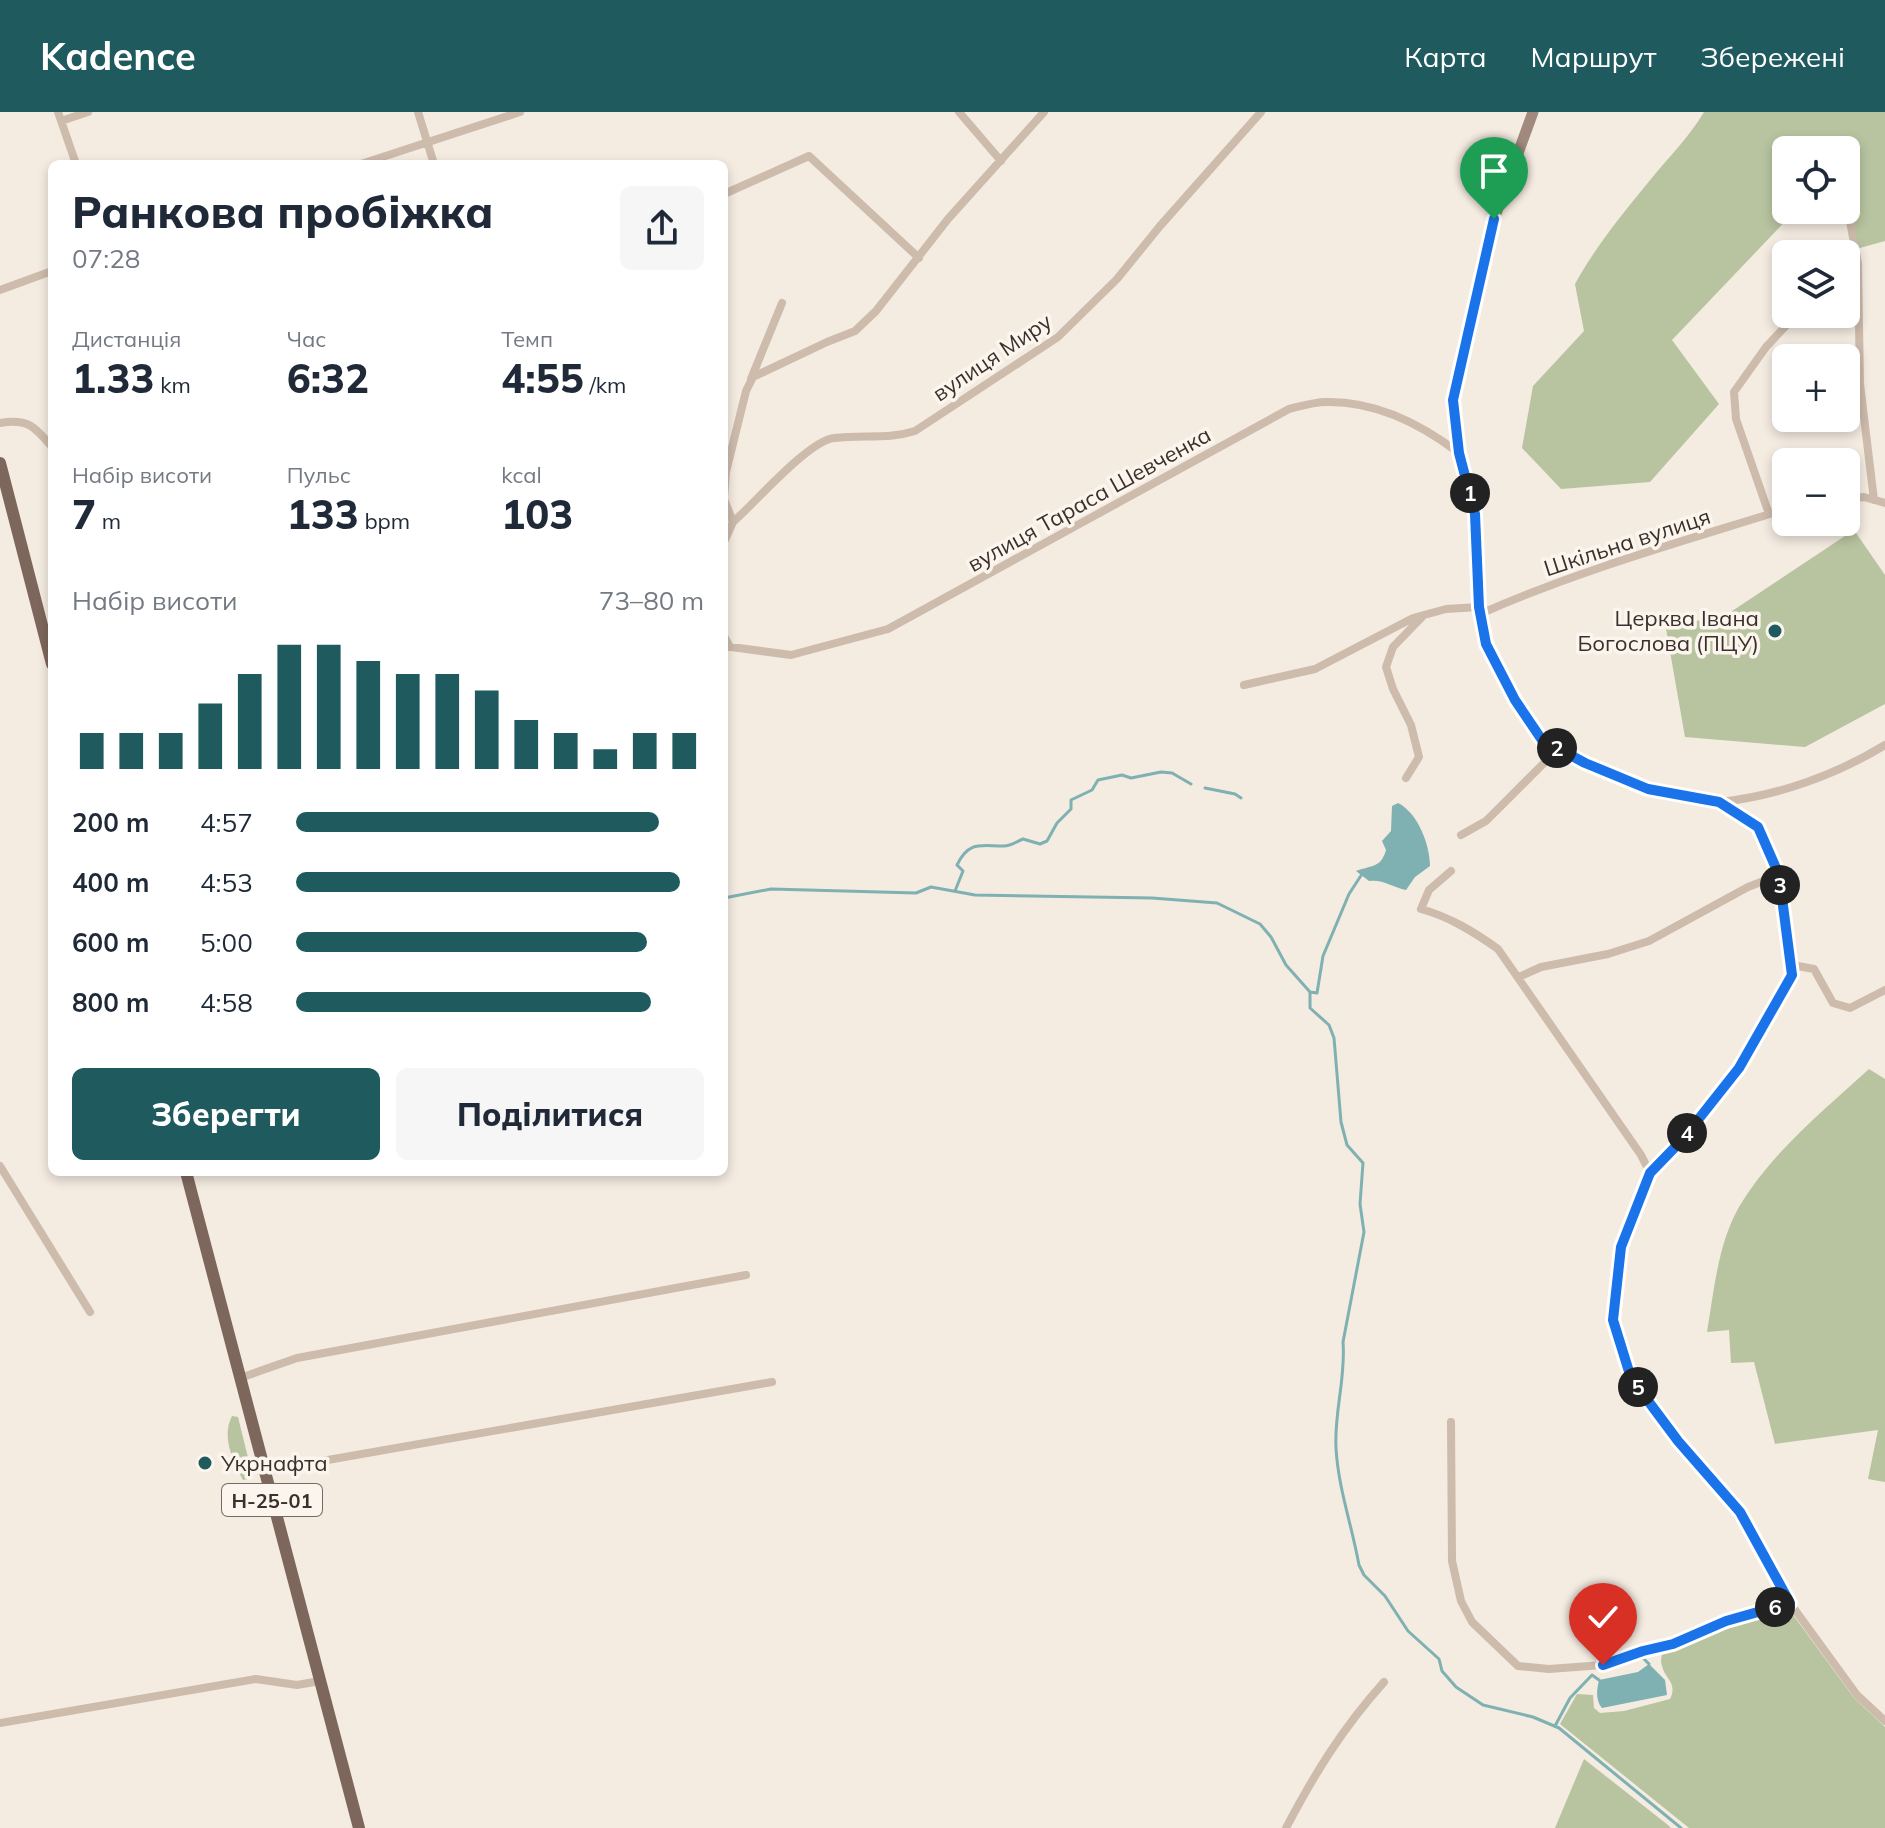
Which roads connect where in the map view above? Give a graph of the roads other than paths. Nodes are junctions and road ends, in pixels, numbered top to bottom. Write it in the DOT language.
graph roads {
  1 [pos="88,112"];
  2 [pos="418,112"];
  3 [pos="520,112"];
  4 [pos="959,112"];
  5 [pos="1044,112"];
  6 [pos="1261,112"];
  7 [pos="1531,113"];
  8 [pos="60,117"];
  9 [pos="428,141"];
  10 [pos="75,160"];
  11 [pos="373,160"];
  12 [pos="433,160"];
  13 [pos="1001,161"];
  14 [pos="728,192"];
  15 [pos="919,258"];
  16 [pos="48,272"];
  17 [pos="0,290"];
  18 [pos="782,303"];
  19 [pos="1784,328"];
  20 [pos="1859,328"];
  21 [pos="749,383"];
  22 [pos="0,423"];
  23 [pos="48,442"];
  24 [pos="1459,453"];
  25 [pos="0,463"];
  26 [pos="728,464"];
  27 [pos="1860,497"];
  28 [pos="1874,500"];
  29 [pos="1885,503"];
  30 [pos="6,509"];
  31 [pos="728,509"];
  32 [pos="1772,513"];
  33 [pos="1769,514"];
  34 [pos="733,522"];
  35 [pos="728,533"];
  36 [pos="1480,610"];
  37 [pos="1423,615"];
  38 [pos="728,647"];
  39 [pos="48,651"];
  40 [pos="1244,685"];
  41 [pos="1885,745"];
  42 [pos="1558,749"];
  43 [pos="1406,778"];
  44 [pos="1719,802"];
  45 [pos="1461,835"];
  46 [pos="1451,871"];
  47 [pos="1779,875"];
  48 [pos="1792,965"];
  49 [pos="1519,977"];
  50 [pos="1885,990"];
  51 [pos="0,1166"];
  52 [pos="1650,1173"];
  53 [pos="187,1176"];
  54 [pos="746,1275"];
  55 [pos="90,1312"];
  56 [pos="240,1378"];
  57 [pos="772,1382"];
  58 [pos="1451,1422"];
  59 [pos="265,1471"];
  60 [pos="1790,1603"];
  61 [pos="320,1681"];
  62 [pos="1384,1682"];
  63 [pos="1885,1721"];
  64 [pos="0,1723"];
  65 [pos="359,1828"];
  66 [pos="1286,1828"];
  1 -- 8 [label="street"];
  2 -- 9 [label="street"];
  3 -- 9 [label="street"];
  4 -- 13 [label="street"];
  5 -- 13 [label="street"];
  6 -- 34 [label="street, вулиця Миру"];
  7 -- 24 [label="street"];
  8 -- 10 [label="street"];
  9 -- 11 [label="street"];
  9 -- 12 [label="street"];
  13 -- 15 [label="street"];
  14 -- 15 [label="street"];
  15 -- 21 [label="street"];
  16 -- 17 [label="street"];
  18 -- 21 [label="street"];
  19 -- 33 [label="street"];
  20 -- 28 [label="street"];
  21 -- 26 [label="street"];
  22 -- 23 [label="street"];
  24 -- 36 [label="street"];
  24 -- 38 [label="street, вулиця Тараса Шевченка"];
  25 -- 30 [label="main road"];
  27 -- 28 [label="street"];
  28 -- 29 [label="street"];
  30 -- 39 [label="main road"];
  31 -- 34 [label="street"];
  32 -- 33 [label="street, Шкільна вулиця"];
  33 -- 36 [label="street, Шкільна вулиця"];
  34 -- 35 [label="street"];
  36 -- 37 [label="street, Шкільна вулиця"];
  36 -- 42 [label="street"];
  37 -- 40 [label="street, Шкільна вулиця"];
  37 -- 43 [label="street"];
  41 -- 44 [label="street"];
  42 -- 44 [label="street"];
  42 -- 45 [label="street"];
  44 -- 47 [label="street"];
  46 -- 49 [label="street"];
  47 -- 48 [label="street"];
  47 -- 49 [label="street"];
  48 -- 50 [label="street"];
  48 -- 52 [label="street"];
  49 -- 52 [label="street"];
  51 -- 55 [label="street"];
  52 -- 60 [label="street"];
  53 -- 56 [label="main road, Н-25-01"];
  54 -- 56 [label="street"];
  56 -- 59 [label="main road, Н-25-01"];
  57 -- 59 [label="street"];
  58 -- 60 [label="street"];
  59 -- 61 [label="main road, Н-25-01"];
  60 -- 63 [label="street"];
  61 -- 64 [label="street"];
  61 -- 65 [label="main road, Н-25-01"];
  62 -- 66 [label="street"];
}
